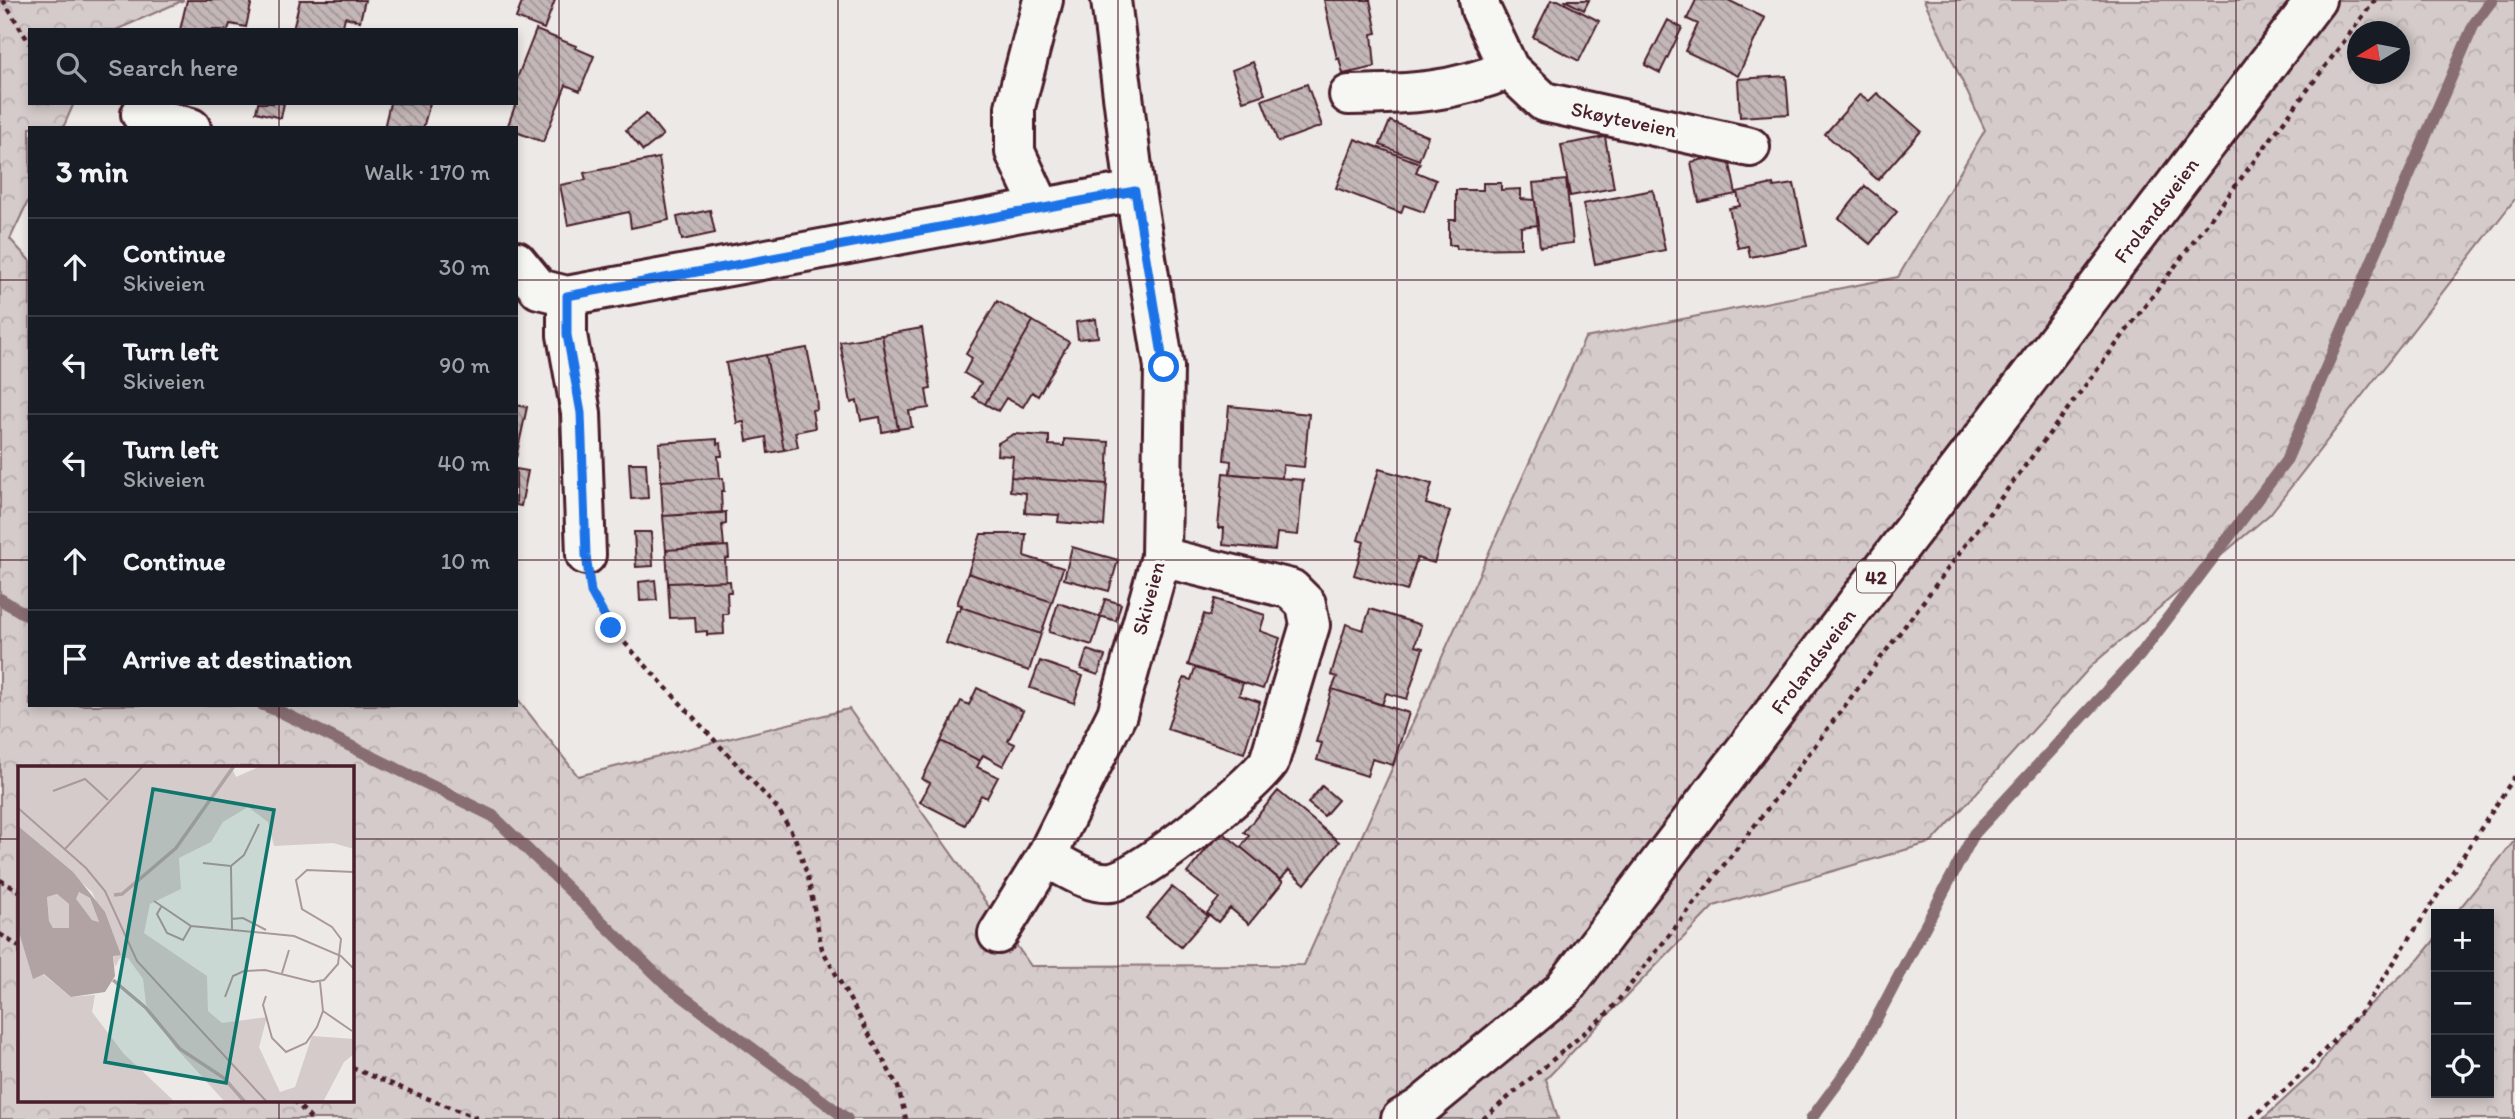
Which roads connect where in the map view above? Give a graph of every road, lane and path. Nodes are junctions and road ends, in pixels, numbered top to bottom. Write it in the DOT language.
graph roads {
  1 [pos="1043,0"];
  2 [pos="1111,0"];
  3 [pos="1479,0"];
  4 [pos="2316,0"];
  5 [pos="2375,0"];
  6 [pos="5,1"];
  7 [pos="28,41"];
  8 [pos="1509,69"];
  9 [pos="1349,95"];
  10 [pos="141,114"];
  11 [pos="184,126"];
  12 [pos="1749,147"];
  13 [pos="1135,191"];
  14 [pos="1041,208"];
  15 [pos="518,263"];
  16 [pos="567,296"];
  17 [pos="586,555"];
  18 [pos="1161,557"];
  19 [pos="2515,776"];
  20 [pos="1046,857"];
  21 [pos="0,880"];
  22 [pos="18,890"];
  23 [pos="0,934"];
  24 [pos="998,934"];
  25 [pos="18,946"];
  26 [pos="354,1069"];
  27 [pos="296,1102"];
  28 [pos="312,1119"];
  29 [pos="479,1119"];
  30 [pos="906,1119"];
  31 [pos="1401,1119"];
  32 [pos="1483,1119"];
  33 [pos="2251,1119"];
  1 -- 14 [label="street"];
  2 -- 13 [label="street, Skiveien"];
  3 -- 8 [label="street, Skøyteveien"];
  4 -- 31 [label="street, Frolandsveien / 42"];
  5 -- 32 [label="path"];
  6 -- 7 [label="path"];
  8 -- 9 [label="street"];
  8 -- 12 [label="street, Skøyteveien"];
  10 -- 11 [label="street"];
  13 -- 14 [label="street"];
  13 -- 18 [label="street, Skiveien"];
  14 -- 16 [label="street"];
  15 -- 16 [label="street"];
  16 -- 17 [label="street"];
  17 -- 30 [label="path"];
  18 -- 20 [label="street, Skiveien"];
  18 -- 20 [label="street"];
  19 -- 33 [label="path"];
  20 -- 24 [label="street, Skiveien"];
  21 -- 22 [label="path"];
  23 -- 25 [label="path"];
  26 -- 29 [label="path"];
  27 -- 28 [label="path"];
}
